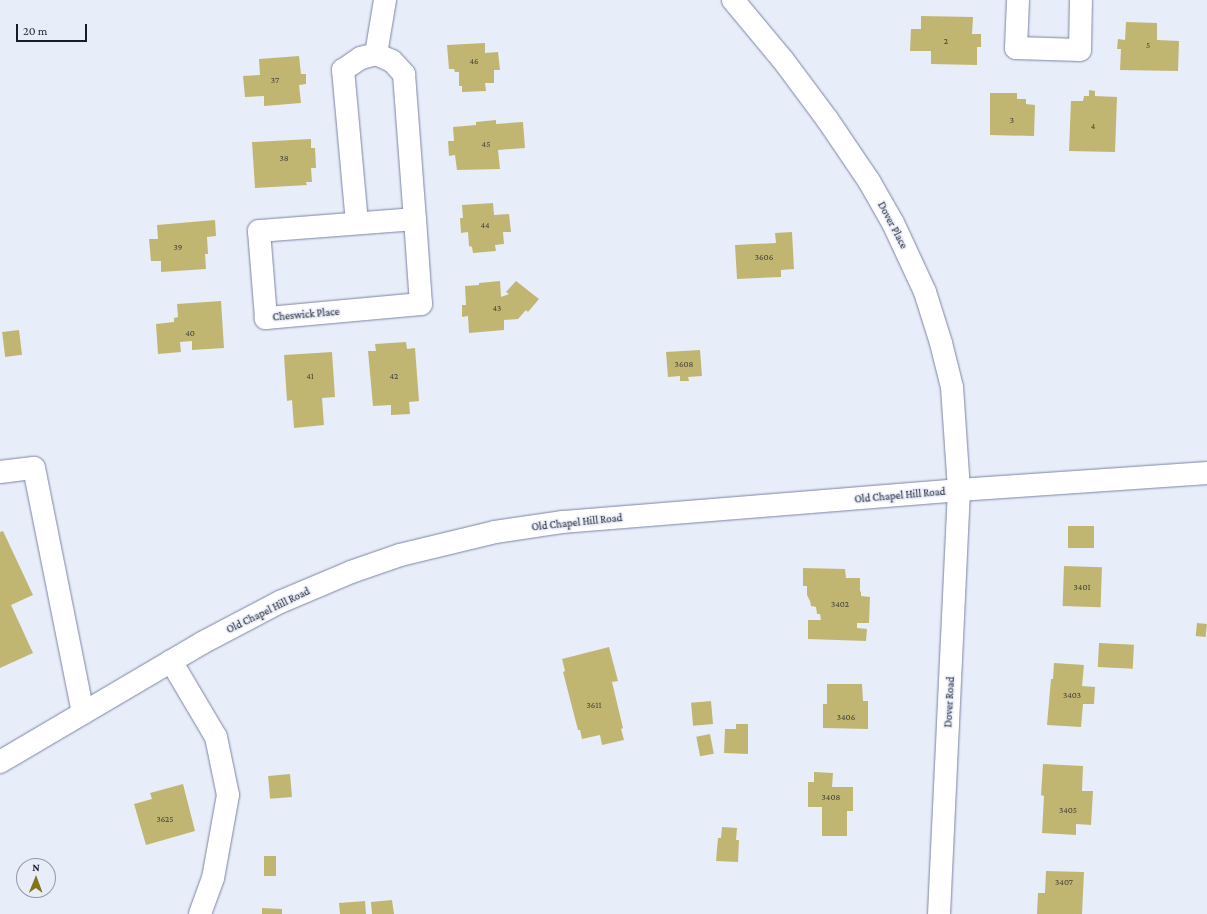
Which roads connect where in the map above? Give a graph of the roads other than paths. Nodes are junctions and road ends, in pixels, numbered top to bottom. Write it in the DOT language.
graph roads {
  1 [pos="385,0"];
  2 [pos="733,0"];
  3 [pos="1018,0"];
  4 [pos="1081,0"];
  5 [pos="376,54"];
  6 [pos="415,219"];
  7 [pos="357,223"];
  8 [pos="0,472"];
  9 [pos="1207,473"];
  10 [pos="959,490"];
  11 [pos="171,661"];
  12 [pos="83,713"];
  13 [pos="0,762"];
  14 [pos="200,914"];
  15 [pos="940,914"];
  1 -- 5 [label="street"];
  2 -- 10 [label="street, Dover Place"];
  3 -- 4 [label="street"];
  5 -- 6 [label="street, Cheswick Place"];
  5 -- 7 [label="street"];
  6 -- 7 [label="street, Cheswick Place"];
  6 -- 7 [label="street, Cheswick Place"];
  8 -- 12 [label="street"];
  9 -- 10 [label="street, Old Chapel Hill Road"];
  10 -- 11 [label="street, Old Chapel Hill Road"];
  10 -- 15 [label="street, Dover Road"];
  11 -- 12 [label="street, Old Chapel Hill Road"];
  11 -- 14 [label="street"];
  12 -- 13 [label="street, Old Chapel Hill Road"];
}
